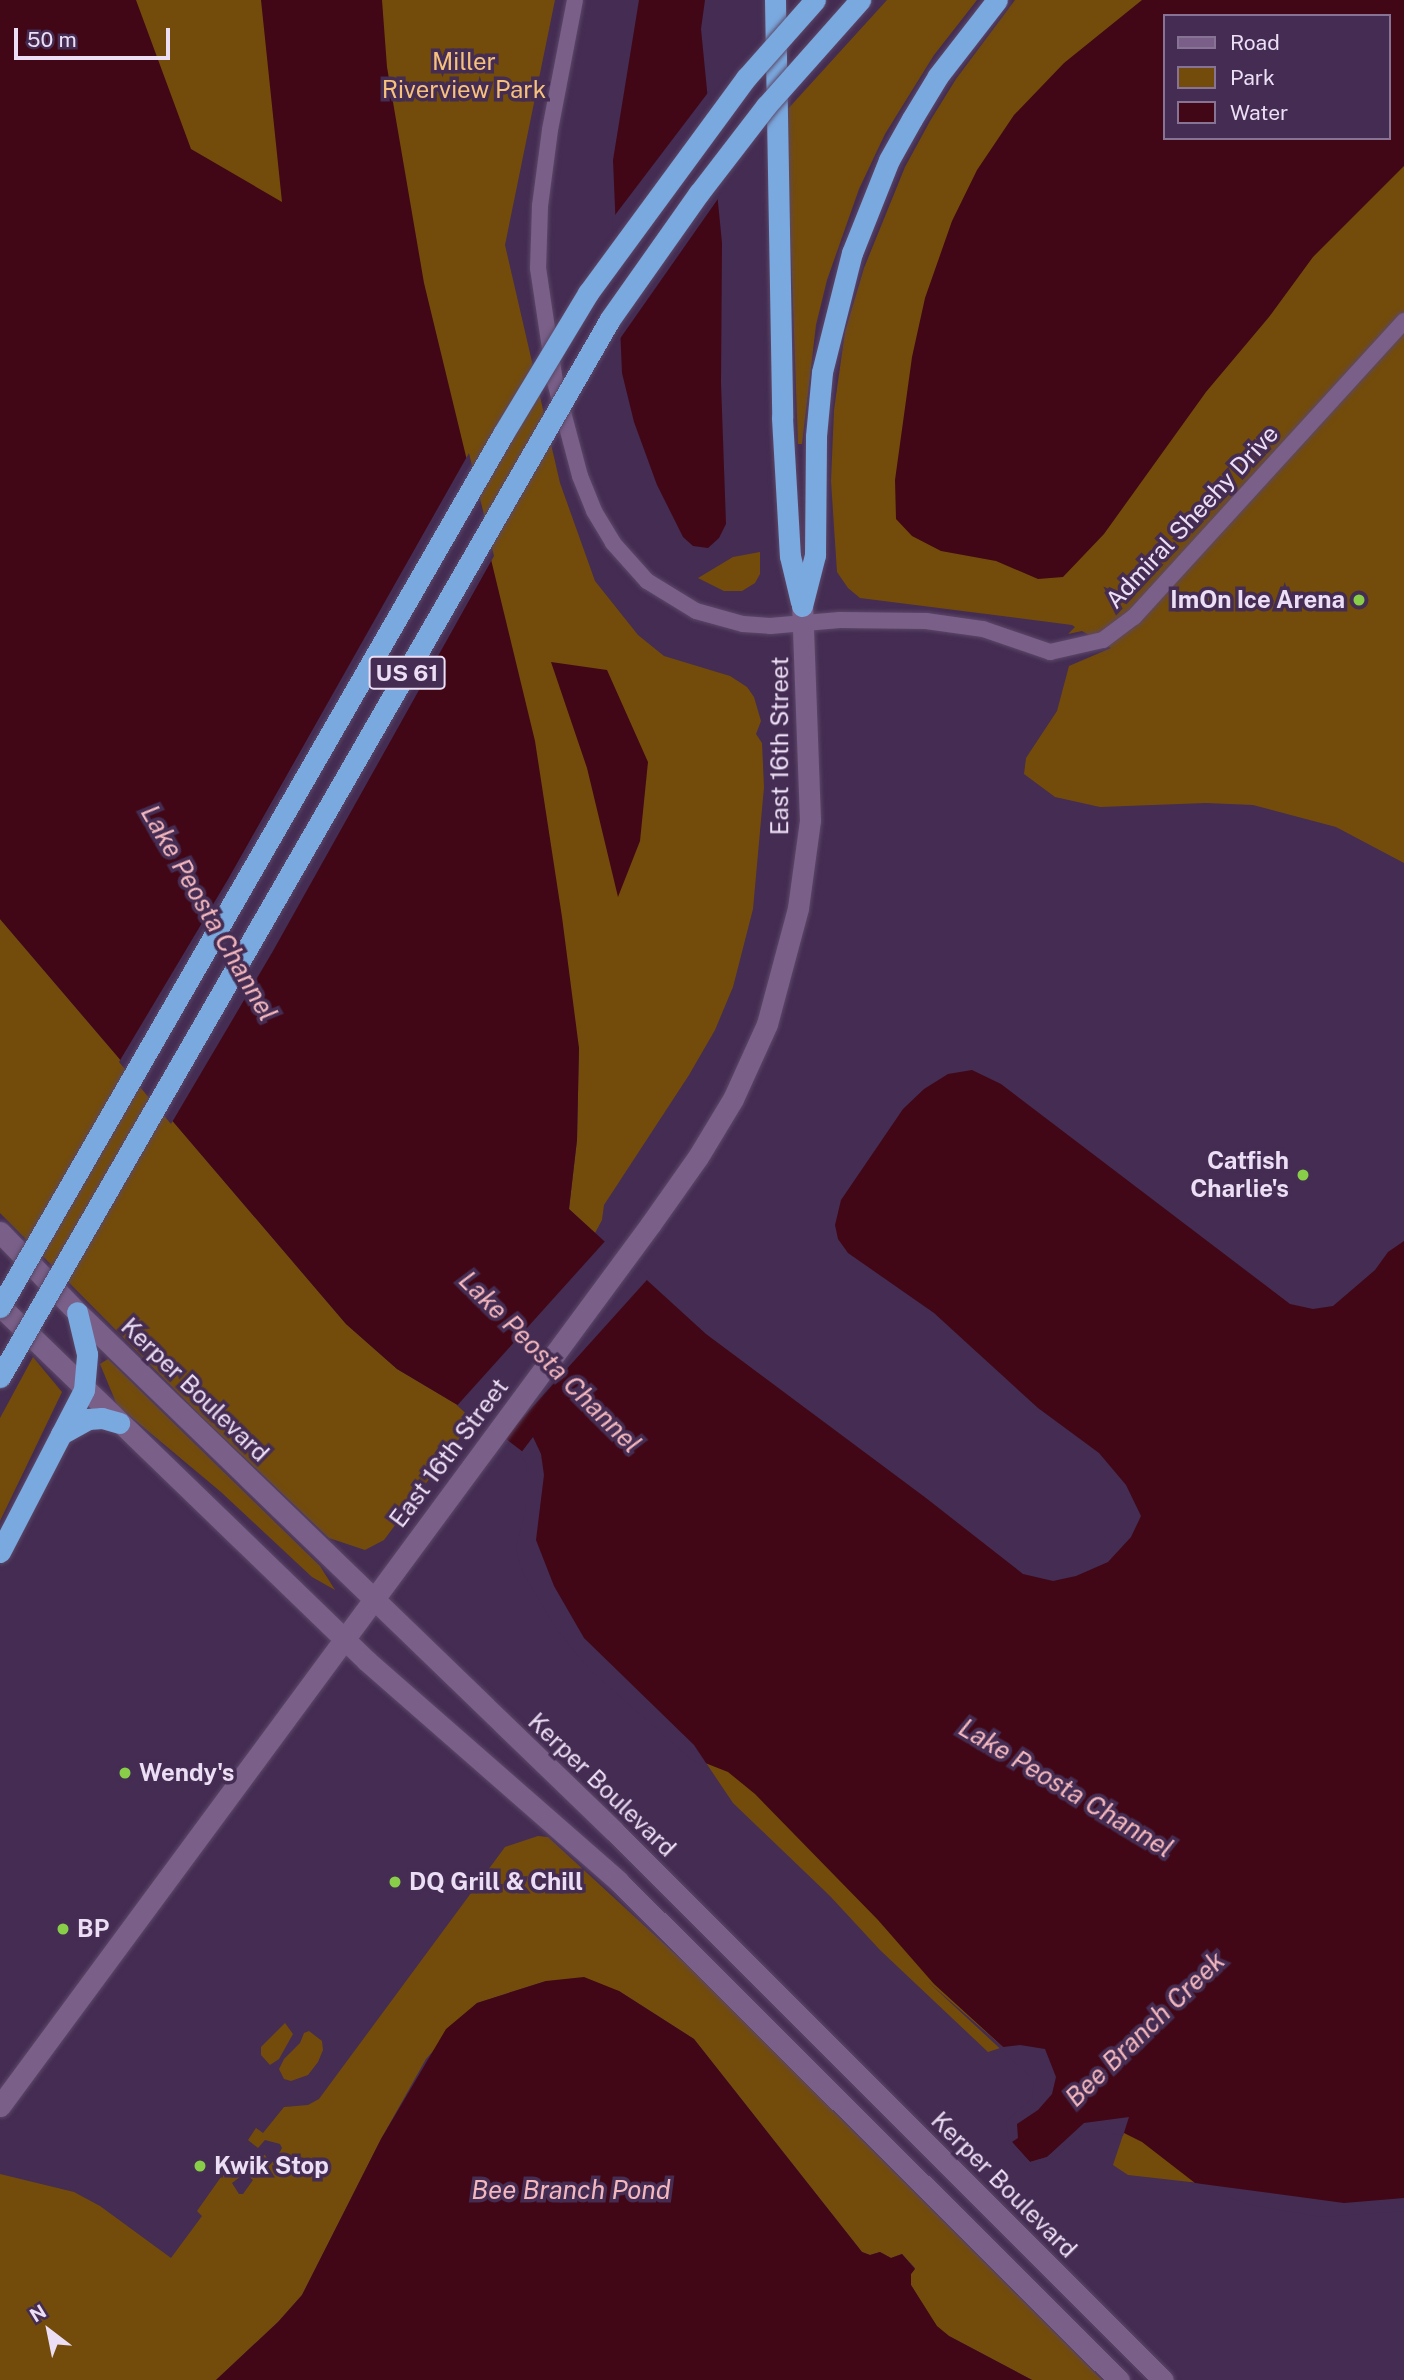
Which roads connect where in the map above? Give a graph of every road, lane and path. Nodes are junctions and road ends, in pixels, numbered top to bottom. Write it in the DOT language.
graph roads {
  1 [pos="575,0"];
  2 [pos="775,0"];
  3 [pos="815,0"];
  4 [pos="860,0"];
  5 [pos="997,0"];
  6 [pos="1404,321"];
  7 [pos="803,615"];
  8 [pos="0,1232"];
  9 [pos="0,1307"];
  10 [pos="77,1312"];
  11 [pos="0,1377"];
  12 [pos="84,1390"];
  13 [pos="119,1423"];
  14 [pos="61,1434"];
  15 [pos="3,1547"];
  16 [pos="372,1600"];
  17 [pos="343,1639"];
  18 [pos="0,2106"];
  19 [pos="1119,2380"];
  20 [pos="1163,2380"];
  1 -- 7 [label="street, Admiral Sheehy Drive"];
  2 -- 7 [label="highway"];
  3 -- 9 [label="highway, US 61, bridge"];
  4 -- 11 [label="highway, US 61, bridge"];
  5 -- 7 [label="highway"];
  6 -- 7 [label="street, Admiral Sheehy Drive"];
  7 -- 16 [label="main road, East 16th Street"];
  8 -- 10 [label="main road, Kerper Boulevard"];
  9 -- 12 [label="main road"];
  10 -- 12 [label="highway"];
  10 -- 16 [label="main road, Kerper Boulevard"];
  12 -- 13 [label="main road"];
  12 -- 14 [label="highway"];
  13 -- 14 [label="highway"];
  13 -- 17 [label="main road"];
  14 -- 15 [label="highway"];
  16 -- 17 [label="main road, East 16th Street"];
  16 -- 20 [label="main road, Kerper Boulevard"];
  17 -- 18 [label="main road, East 16th Street"];
  17 -- 19 [label="main road"];
}
